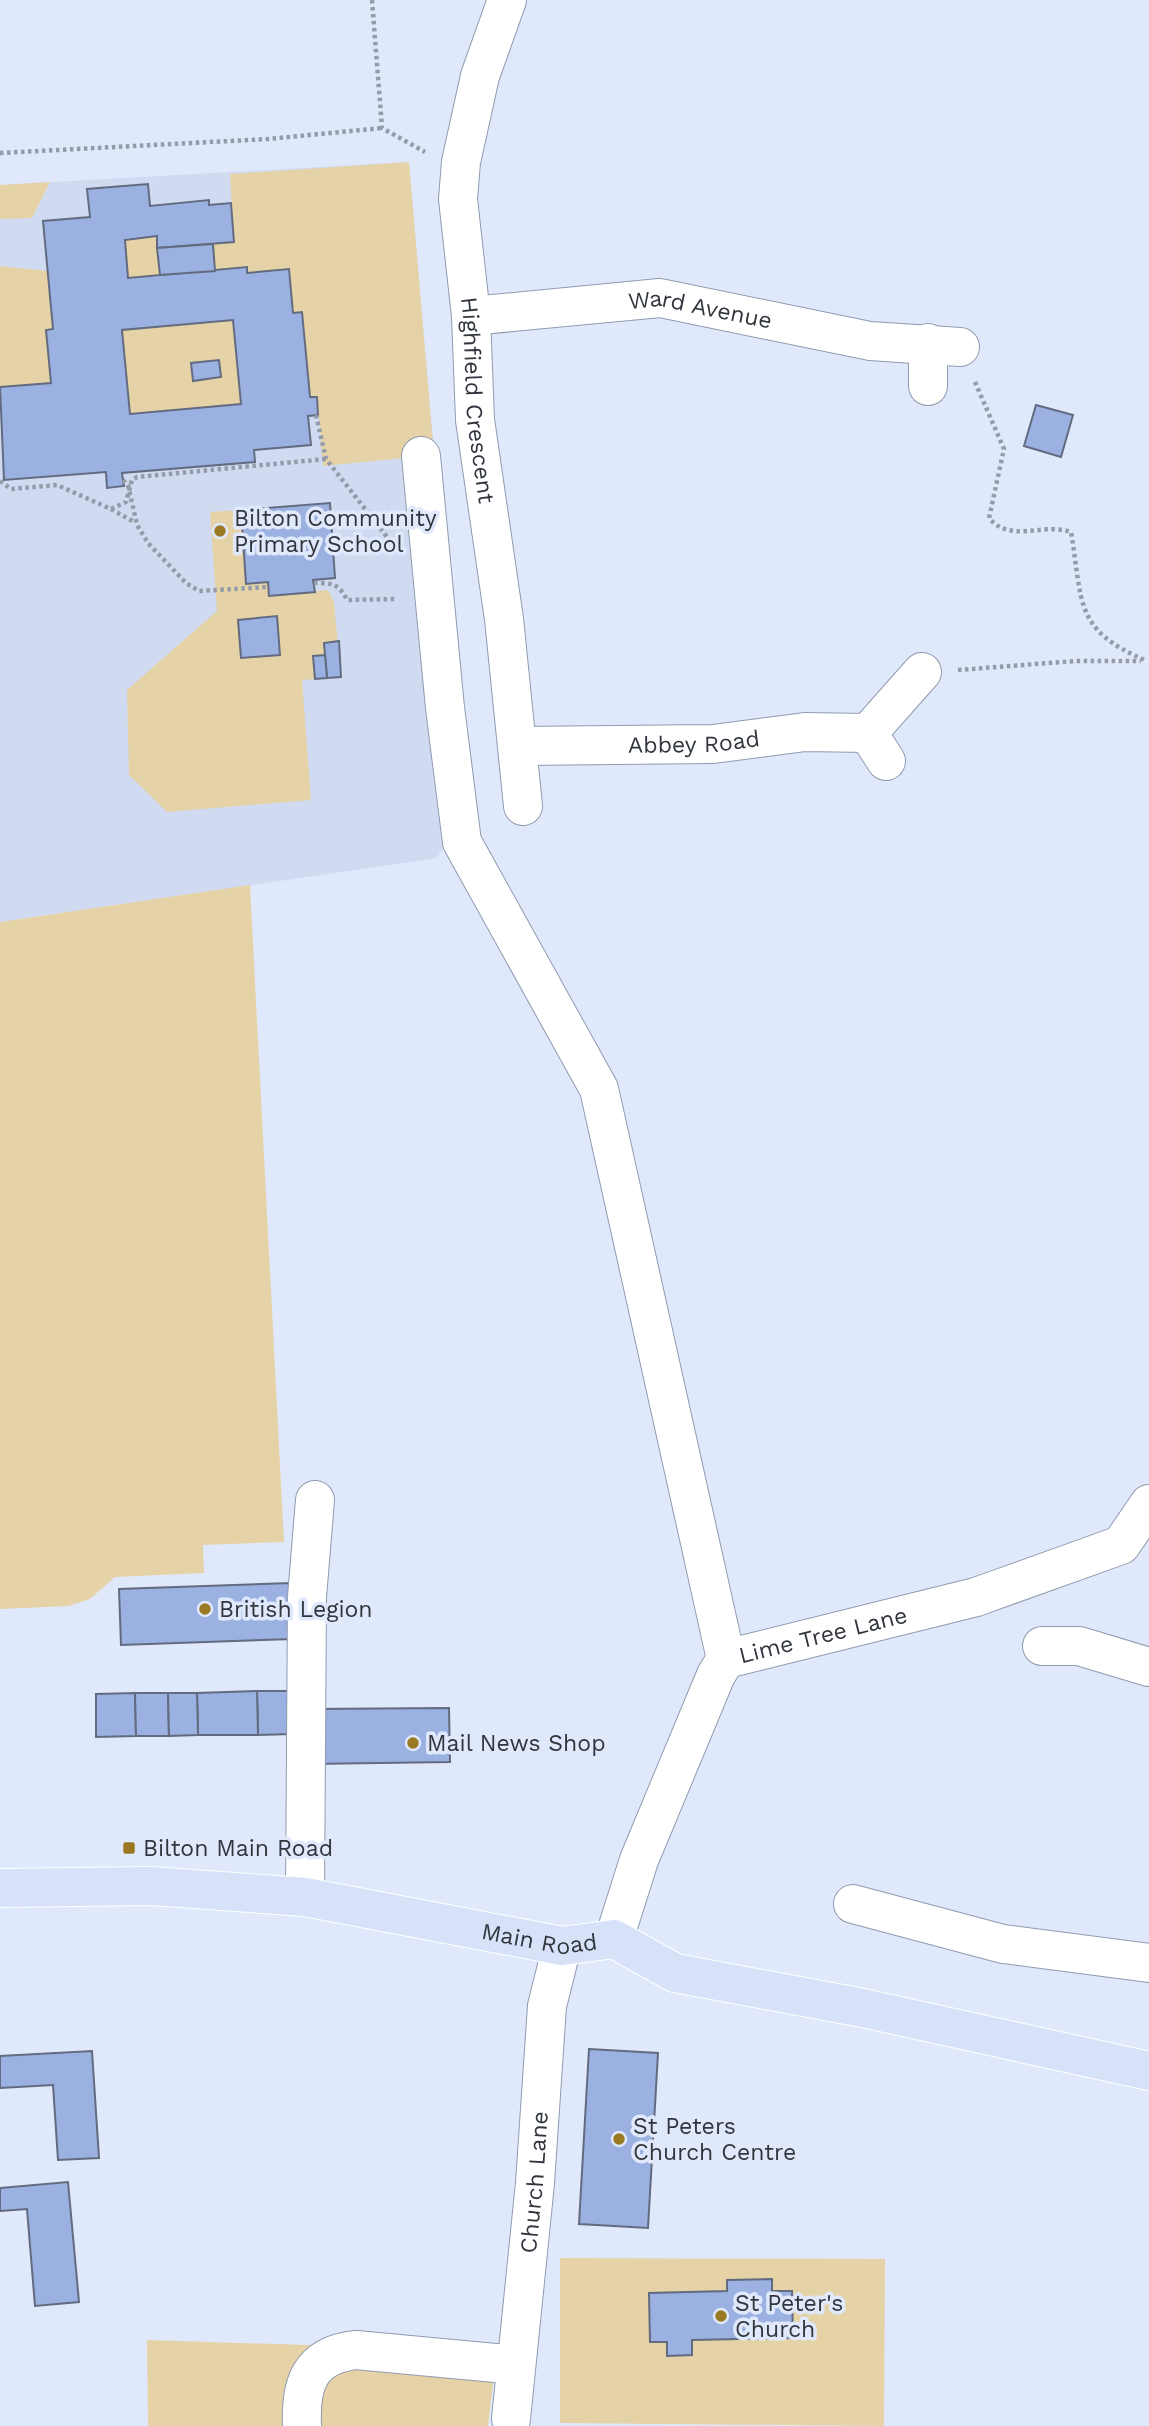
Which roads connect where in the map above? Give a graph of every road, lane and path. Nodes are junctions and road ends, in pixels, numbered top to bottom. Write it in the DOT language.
graph roads {
  1 [pos="372,0"];
  2 [pos="507,0"];
  3 [pos="382,128"];
  4 [pos="0,153"];
  5 [pos="461,162"];
  6 [pos="471,316"];
  7 [pos="944,345"];
  8 [pos="928,387"];
  9 [pos="316,415"];
  10 [pos="421,456"];
  11 [pos="326,459"];
  12 [pos="0,481"];
  13 [pos="123,481"];
  14 [pos="129,490"];
  15 [pos="111,509"];
  16 [pos="137,525"];
  17 [pos="391,545"];
  18 [pos="314,583"];
  19 [pos="268,587"];
  20 [pos="405,598"];
  21 [pos="1148,661"];
  22 [pos="922,672"];
  23 [pos="519,746"];
  24 [pos="523,806"];
  25 [pos="315,1500"];
  26 [pos="1149,1504"];
  27 [pos="1042,1646"];
  28 [pos="726,1659"];
  29 [pos="1149,1667"];
  30 [pos="0,1888"];
  31 [pos="305,1897"];
  32 [pos="853,1904"];
  33 [pos="614,1939"];
  34 [pos="562,1946"];
  35 [pos="1149,1964"];
  36 [pos="1149,2071"];
  37 [pos="516,2365"];
  38 [pos="510,2419"];
  39 [pos="302,2426"];
  1 -- 3 [label="path"];
  2 -- 5 [label="street, Highfield Crescent"];
  3 -- 4 [label="path"];
  3 -- 5 [label="path"];
  5 -- 6 [label="street, Highfield Crescent"];
  6 -- 7 [label="street, Ward Avenue"];
  6 -- 23 [label="street, Highfield Crescent"];
  7 -- 8 [label="street"];
  7 -- 21 [label="path"];
  9 -- 11 [label="path"];
  10 -- 28 [label="street"];
  11 -- 14 [label="path"];
  11 -- 17 [label="path"];
  12 -- 15 [label="path"];
  13 -- 14 [label="path"];
  14 -- 15 [label="path"];
  14 -- 16 [label="path"];
  15 -- 16 [label="path"];
  16 -- 19 [label="path"];
  18 -- 20 [label="path"];
  21 -- 22 [label="path"];
  22 -- 23 [label="street, Abbey Road"];
  23 -- 24 [label="street, Highfield Crescent"];
  25 -- 31 [label="street"];
  26 -- 28 [label="street, Lime Tree Lane"];
  27 -- 29 [label="street"];
  28 -- 33 [label="street, Lime Tree Lane"];
  30 -- 31 [label="main road, Main Road"];
  31 -- 34 [label="main road, Main Road"];
  32 -- 35 [label="street"];
  33 -- 34 [label="main road, Main Road"];
  33 -- 36 [label="main road, Main Road"];
  34 -- 37 [label="street, Church Lane"];
  37 -- 38 [label="street, Church Lane"];
  37 -- 39 [label="street"];
}
